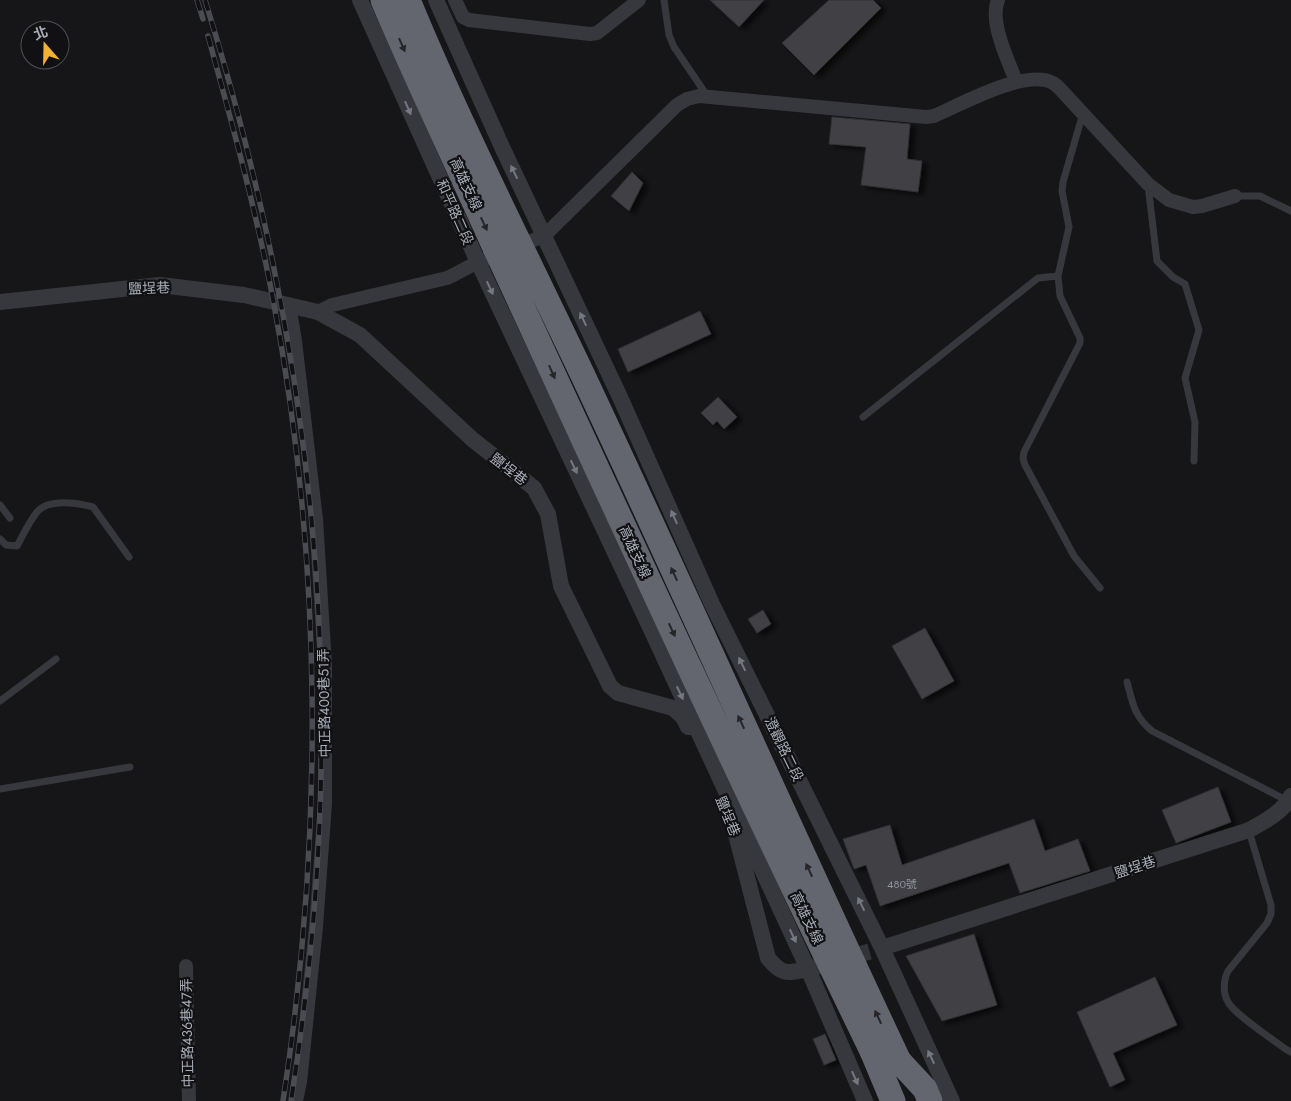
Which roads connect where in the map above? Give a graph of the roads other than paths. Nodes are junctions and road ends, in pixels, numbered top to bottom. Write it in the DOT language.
graph roads {
  1 [pos="360,0"];
  2 [pos="382,0"];
  3 [pos="408,0"];
  4 [pos="436,0"];
  5 [pos="455,0"];
  6 [pos="639,0"];
  7 [pos="664,0"];
  8 [pos="998,0"];
  9 [pos="1016,81"];
  10 [pos="708,97"];
  11 [pos="1083,113"];
  12 [pos="1148,184"];
  13 [pos="1235,196"];
  14 [pos="1291,211"];
  15 [pos="544,236"];
  16 [pos="478,262"];
  17 [pos="1058,276"];
  18 [pos="0,302"];
  19 [pos="289,305"];
  20 [pos="318,312"];
  21 [pos="863,417"];
  22 [pos="1194,461"];
  23 [pos="0,506"];
  24 [pos="10,518"];
  25 [pos="0,539"];
  26 [pos="129,557"];
  27 [pos="1100,588"];
  28 [pos="56,659"];
  29 [pos="1127,682"];
  30 [pos="0,701"];
  31 [pos="130,766"];
  32 [pos="0,789"];
  33 [pos="1290,800"];
  34 [pos="1249,830"];
  35 [pos="882,948"];
  36 [pos="186,966"];
  37 [pos="808,969"];
  38 [pos="872,1051"];
  39 [pos="1291,1052"];
  40 [pos="899,1061"];
  41 [pos="189,1101"];
  42 [pos="296,1101"];
  43 [pos="865,1101"];
  44 [pos="889,1101"];
  45 [pos="894,1101"];
  46 [pos="916,1101"];
  47 [pos="930,1101"];
  48 [pos="952,1101"];
  1 -- 16 [label="street, 和平路二段, one-way"];
  2 -- 38 [label="highway, 高雄支線, one-way, bridge"];
  40 -- 3 [label="highway, 高雄支線, one-way, bridge"];
  15 -- 4 [label="street, one-way"];
  5 -- 6 [label="street"];
  7 -- 10 [label="lane"];
  8 -- 9 [label="street"];
  9 -- 10 [label="street"];
  9 -- 11 [label="street"];
  10 -- 15 [label="street"];
  11 -- 12 [label="street"];
  11 -- 17 [label="lane"];
  12 -- 13 [label="street"];
  12 -- 22 [label="lane"];
  13 -- 14 [label="lane"];
  15 -- 16 [label="street"];
  35 -- 15 [label="street, 澄觀路二段, one-way"];
  16 -- 20 [label="street"];
  16 -- 37 [label="street, 和平路二段, one-way"];
  17 -- 21 [label="lane"];
  17 -- 27 [label="lane"];
  18 -- 19 [label="street, 鹽埕巷"];
  19 -- 20 [label="street, 鹽埕巷"];
  19 -- 42 [label="street, 中正路400巷51弄"];
  20 -- 37 [label="street, 鹽埕巷"];
  23 -- 24 [label="lane"];
  25 -- 26 [label="lane"];
  28 -- 30 [label="lane"];
  29 -- 33 [label="lane"];
  31 -- 32 [label="lane"];
  33 -- 34 [label="street, 鹽埕巷"];
  34 -- 35 [label="street, 鹽埕巷"];
  34 -- 39 [label="lane"];
  48 -- 35 [label="street, 澄觀路二段, one-way"];
  36 -- 41 [label="street, 中正路436巷47弄"];
  37 -- 43 [label="street, one-way"];
  38 -- 44 [label="highway"];
  38 -- 45 [label="highway, 高雄支線"];
  40 -- 46 [label="highway, 高雄支線"];
  40 -- 47 [label="highway"];
}
